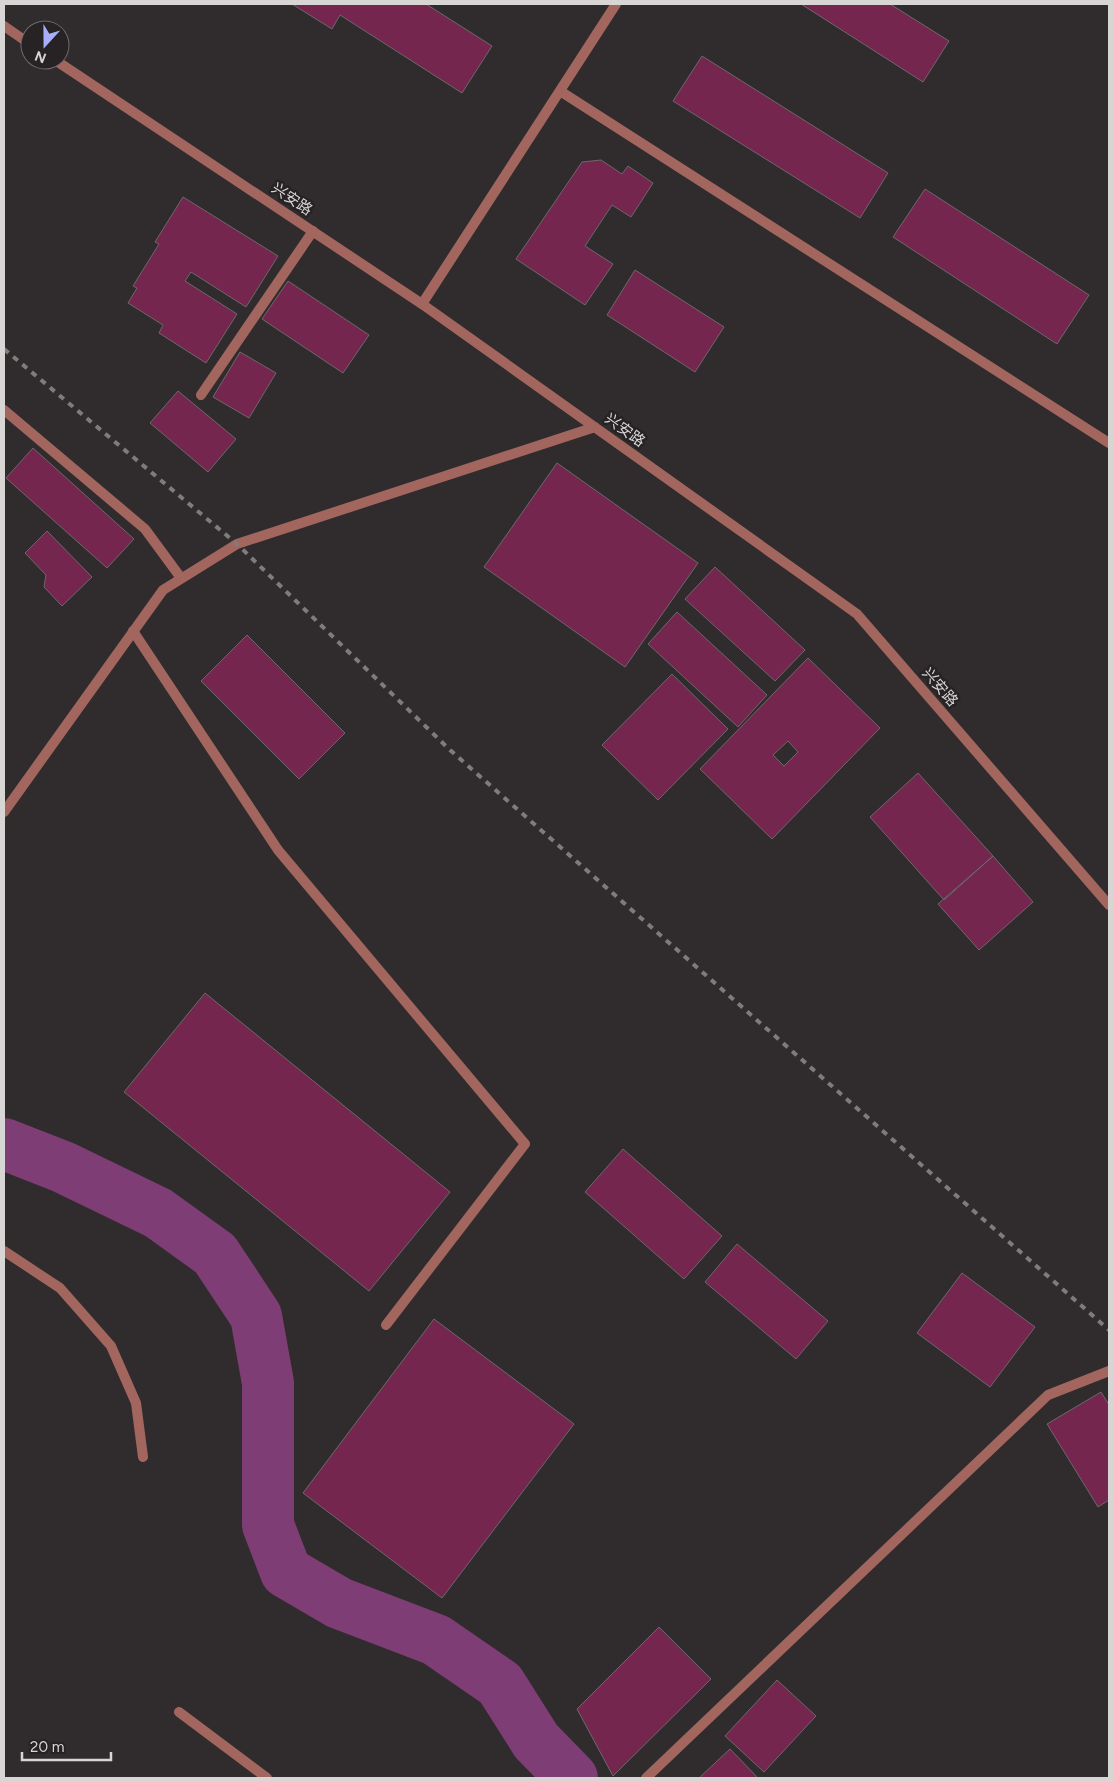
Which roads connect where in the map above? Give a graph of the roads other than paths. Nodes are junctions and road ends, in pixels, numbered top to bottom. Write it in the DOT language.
graph roads {
  1 [pos="616,4"];
  2 [pos="4,26"];
  3 [pos="20,37"];
  4 [pos="70,70"];
  5 [pos="560,91"];
  6 [pos="313,231"];
  7 [pos="422,304"];
  8 [pos="201,395"];
  9 [pos="4,410"];
  10 [pos="595,427"];
  11 [pos="1109,443"];
  12 [pos="182,578"];
  13 [pos="133,631"];
  14 [pos="4,812"];
  15 [pos="1109,905"];
  16 [pos="4,1251"];
  17 [pos="386,1325"];
  18 [pos="1109,1371"];
  19 [pos="143,1457"];
  20 [pos="179,1712"];
  21 [pos="267,1778"];
  22 [pos="646,1778"];
  1 -- 5 [label="street"];
  2 -- 3 [label="street"];
  4 -- 6 [label="street, 兴安路"];
  5 -- 7 [label="street"];
  5 -- 11 [label="street"];
  6 -- 7 [label="street, 兴安路"];
  6 -- 8 [label="street"];
  7 -- 10 [label="street, 兴安路"];
  9 -- 12 [label="street"];
  10 -- 12 [label="street"];
  10 -- 15 [label="street, 兴安路"];
  12 -- 13 [label="street"];
  13 -- 14 [label="street"];
  13 -- 17 [label="street"];
  16 -- 19 [label="street"];
  18 -- 22 [label="street"];
  20 -- 21 [label="street"];
}
